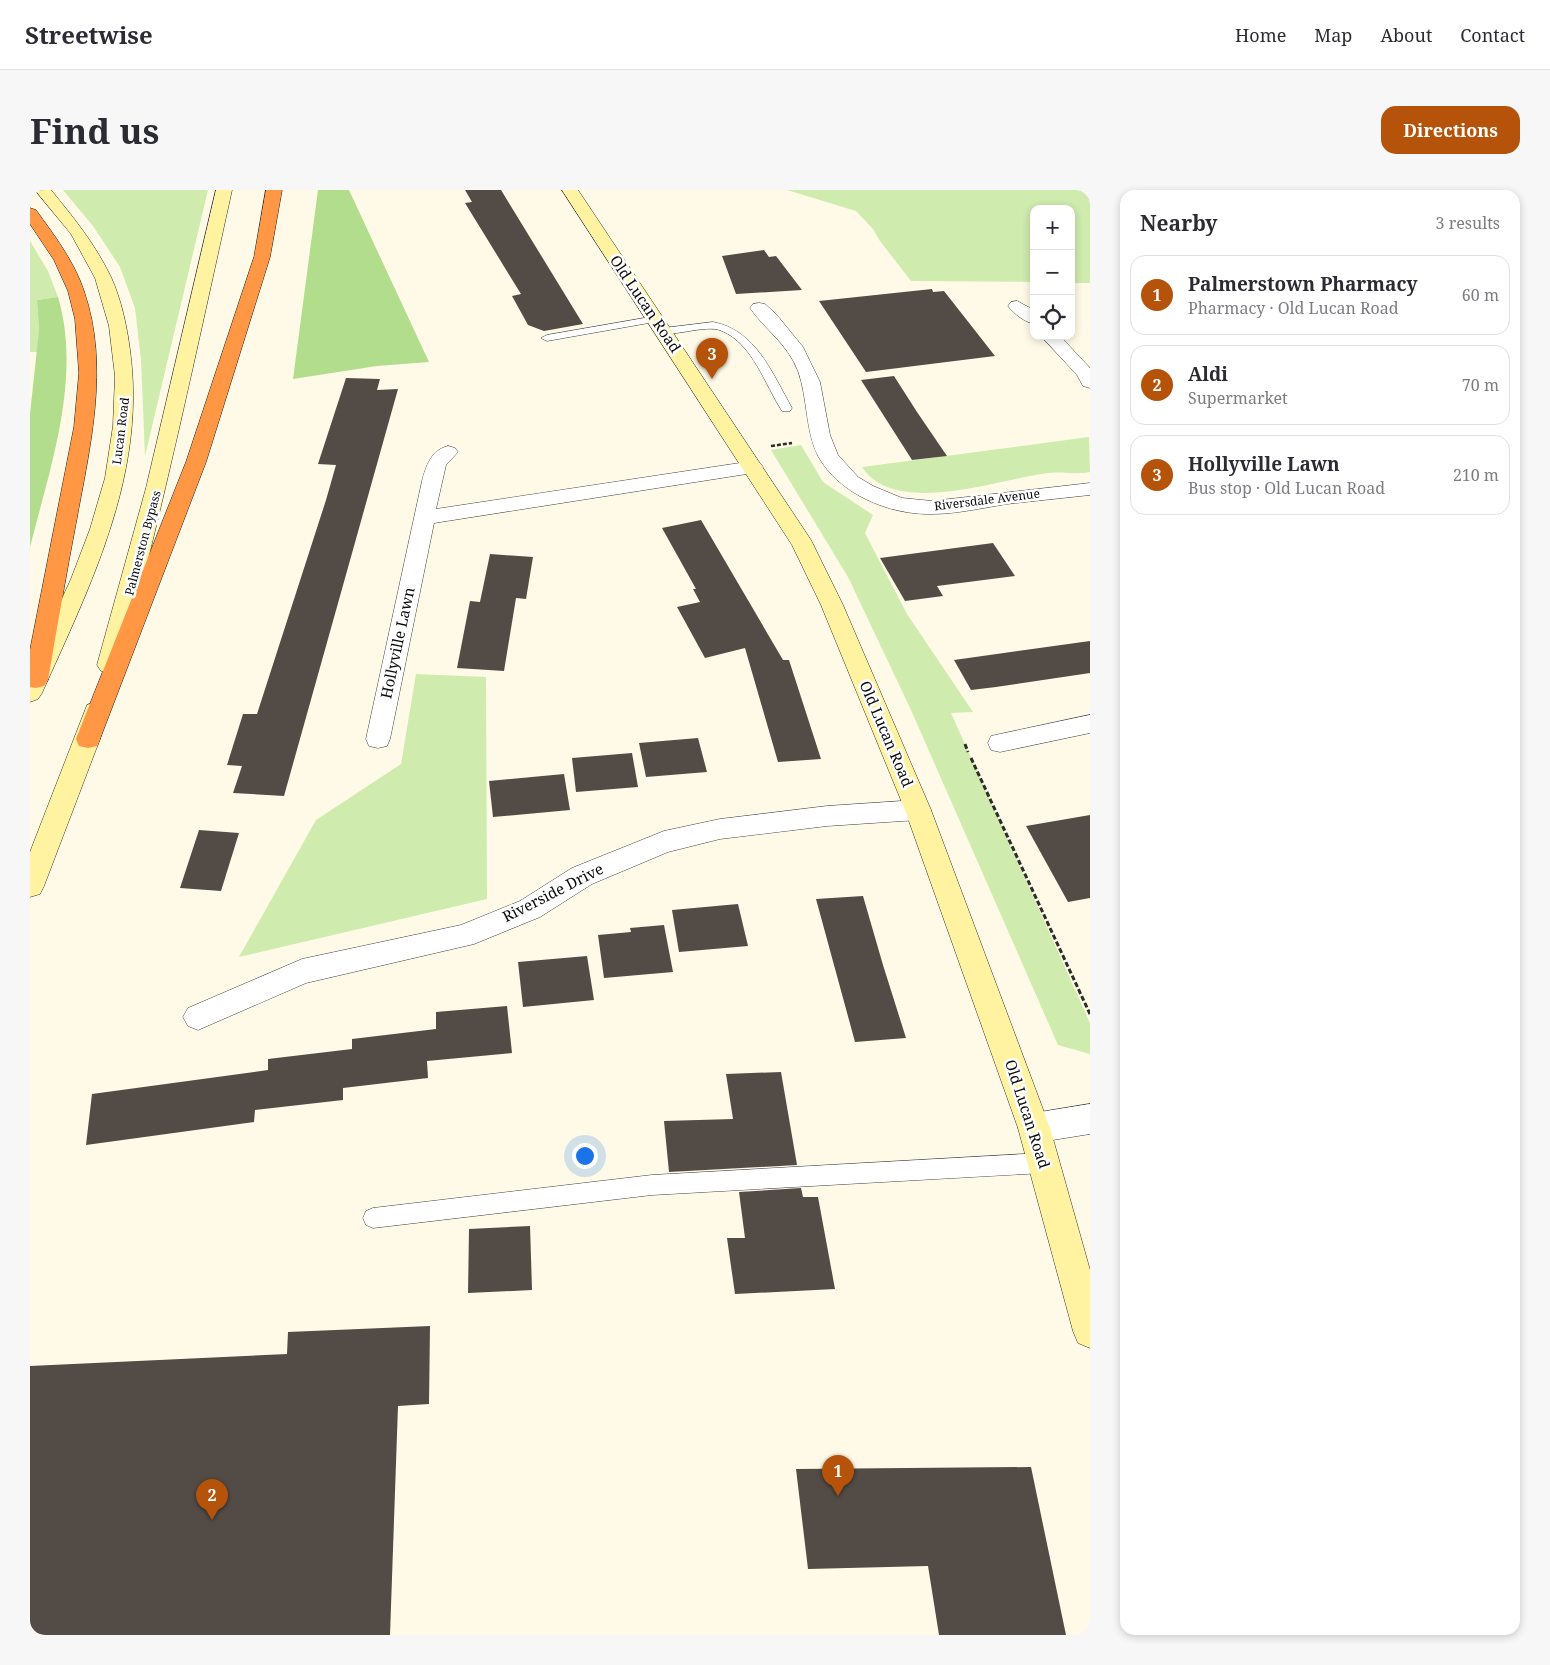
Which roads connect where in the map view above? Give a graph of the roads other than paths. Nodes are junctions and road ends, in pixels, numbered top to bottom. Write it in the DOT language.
graph roads {
  1 [pos="43,190"];
  2 [pos="224,190"];
  3 [pos="274,190"];
  4 [pos="570,190"];
  5 [pos="30,213"];
  6 [pos="1017,306"];
  7 [pos="769,311"];
  8 [pos="1030,316"];
  9 [pos="660,326"];
  10 [pos="547,338"];
  11 [pos="1054,340"];
  12 [pos="1090,382"];
  13 [pos="786,408"];
  14 [pos="448,452"];
  15 [pos="758,457"];
  16 [pos="1090,489"];
  17 [pos="424,518"];
  18 [pos="33,686"];
  19 [pos="1090,724"];
  20 [pos="88,739"];
  21 [pos="378,739"];
  22 [pos="1000,743"];
  23 [pos="918,810"];
  24 [pos="30,886"];
  25 [pos="198,1017"];
  26 [pos="1090,1119"];
  27 [pos="1034,1128"];
  28 [pos="1043,1163"];
  29 [pos="373,1218"];
  30 [pos="1089,1323"];
  1 -- 18 [label="main road, Lucan Road"];
  2 -- 20 [label="main road, Palmerston Bypass"];
  3 -- 20 [label="highway"];
  4 -- 9 [label="main road, Old Lucan Road"];
  5 -- 18 [label="highway"];
  6 -- 8 [label="street"];
  7 -- 16 [label="street, Riversdale Avenue"];
  9 -- 10 [label="lane"];
  9 -- 13 [label="lane"];
  9 -- 15 [label="main road, Old Lucan Road"];
  11 -- 12 [label="street"];
  14 -- 17 [label="street, Hollyville Lawn"];
  15 -- 17 [label="street"];
  15 -- 23 [label="main road, Old Lucan Road"];
  17 -- 21 [label="street, Hollyville Lawn"];
  19 -- 22 [label="street"];
  20 -- 24 [label="main road, Palmerston Bypass"];
  23 -- 25 [label="street, Riverside Drive"];
  23 -- 27 [label="main road, Old Lucan Road"];
  26 -- 27 [label="street"];
  27 -- 28 [label="main road, Old Lucan Road"];
  28 -- 29 [label="lane"];
  28 -- 30 [label="main road, Old Lucan Road"];
}
